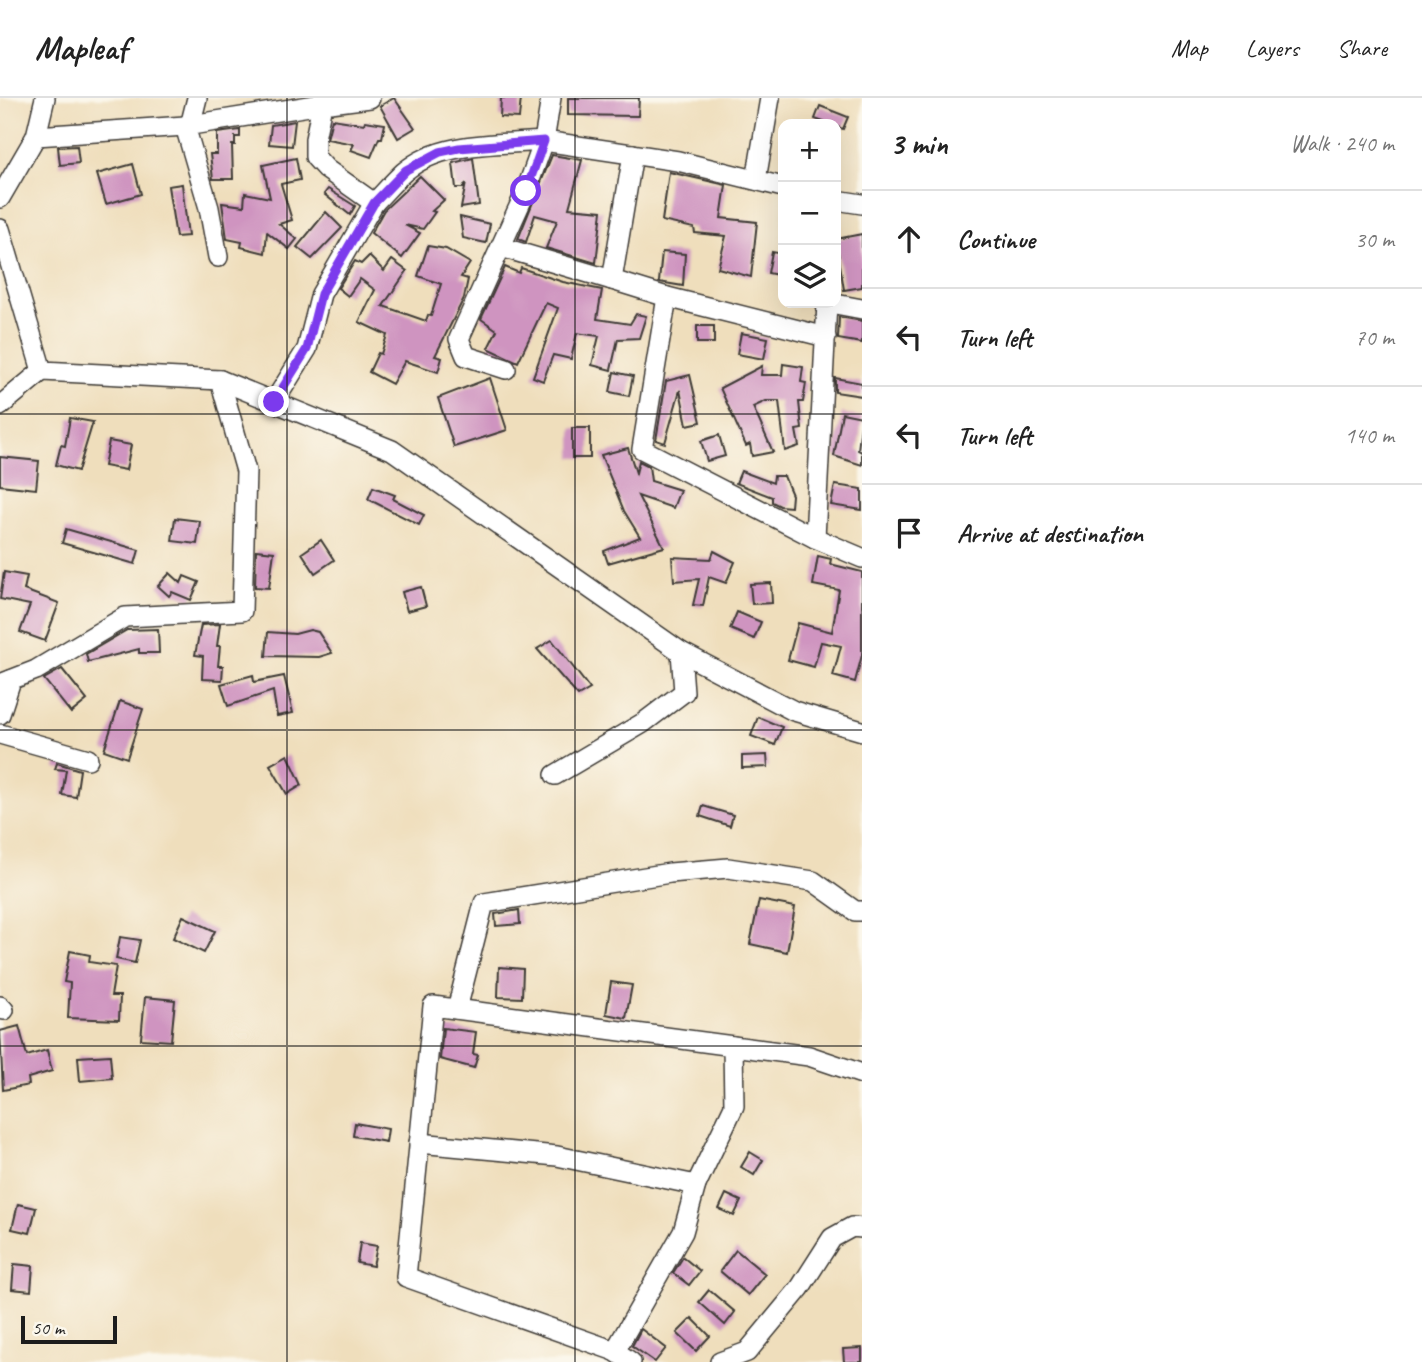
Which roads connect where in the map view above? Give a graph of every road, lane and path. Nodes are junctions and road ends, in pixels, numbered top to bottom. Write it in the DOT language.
graph roads {
  1 [pos="45,98"];
  2 [pos="197,98"];
  3 [pos="370,98"];
  4 [pos="551,98"];
  5 [pos="770,98"];
  6 [pos="323,101"];
  7 [pos="257,106"];
  8 [pos="185,126"];
  9 [pos="36,136"];
  10 [pos="544,141"];
  11 [pos="633,154"];
  12 [pos="756,180"];
  13 [pos="778,186"];
  14 [pos="0,198"];
  15 [pos="841,201"];
  16 [pos="374,203"];
  17 [pos="862,204"];
  18 [pos="0,229"];
  19 [pos="501,247"];
  20 [pos="218,257"];
  21 [pos="612,280"];
  22 [pos="667,297"];
  23 [pos="841,305"];
  24 [pos="828,308"];
  25 [pos="862,309"];
  26 [pos="826,337"];
  27 [pos="506,369"];
  28 [pos="42,371"];
  29 [pos="220,380"];
  30 [pos="274,402"];
  31 [pos="0,407"];
  32 [pos="815,538"];
  33 [pos="862,558"];
  34 [pos="681,652"];
  35 [pos="6,682"];
  36 [pos="0,714"];
  37 [pos="862,731"];
  38 [pos="0,734"];
  39 [pos="88,760"];
  40 [pos="555,775"];
  41 [pos="862,911"];
  42 [pos="457,1009"];
  43 [pos="733,1046"];
  44 [pos="862,1074"];
  45 [pos="419,1143"];
  46 [pos="696,1185"];
  47 [pos="862,1228"];
  48 [pos="623,1356"];
  49 [pos="720,1362"];
  1 -- 9 [label="street"];
  2 -- 8 [label="street"];
  3 -- 6 [label="street"];
  4 -- 10 [label="street"];
  5 -- 12 [label="street"];
  6 -- 7 [label="street"];
  6 -- 16 [label="street"];
  7 -- 8 [label="street"];
  8 -- 9 [label="street"];
  8 -- 20 [label="street"];
  9 -- 14 [label="street"];
  10 -- 11 [label="street"];
  10 -- 16 [label="street"];
  10 -- 19 [label="street"];
  11 -- 12 [label="street"];
  11 -- 21 [label="street"];
  12 -- 13 [label="street"];
  15 -- 17 [label="street"];
  16 -- 30 [label="street"];
  18 -- 28 [label="street"];
  19 -- 21 [label="street"];
  19 -- 27 [label="street"];
  21 -- 22 [label="street"];
  22 -- 26 [label="street"];
  22 -- 32 [label="street"];
  23 -- 25 [label="street"];
  24 -- 26 [label="street"];
  26 -- 32 [label="street"];
  28 -- 29 [label="street"];
  28 -- 31 [label="street"];
  29 -- 30 [label="street"];
  29 -- 35 [label="street"];
  30 -- 34 [label="street"];
  32 -- 33 [label="street"];
  34 -- 37 [label="street"];
  34 -- 40 [label="street"];
  35 -- 36 [label="street"];
  38 -- 39 [label="street"];
  41 -- 42 [label="street"];
  42 -- 43 [label="street"];
  42 -- 45 [label="street"];
  43 -- 44 [label="street"];
  43 -- 46 [label="street"];
  45 -- 46 [label="street"];
  45 -- 48 [label="street"];
  46 -- 48 [label="street"];
  47 -- 49 [label="street"];
}
